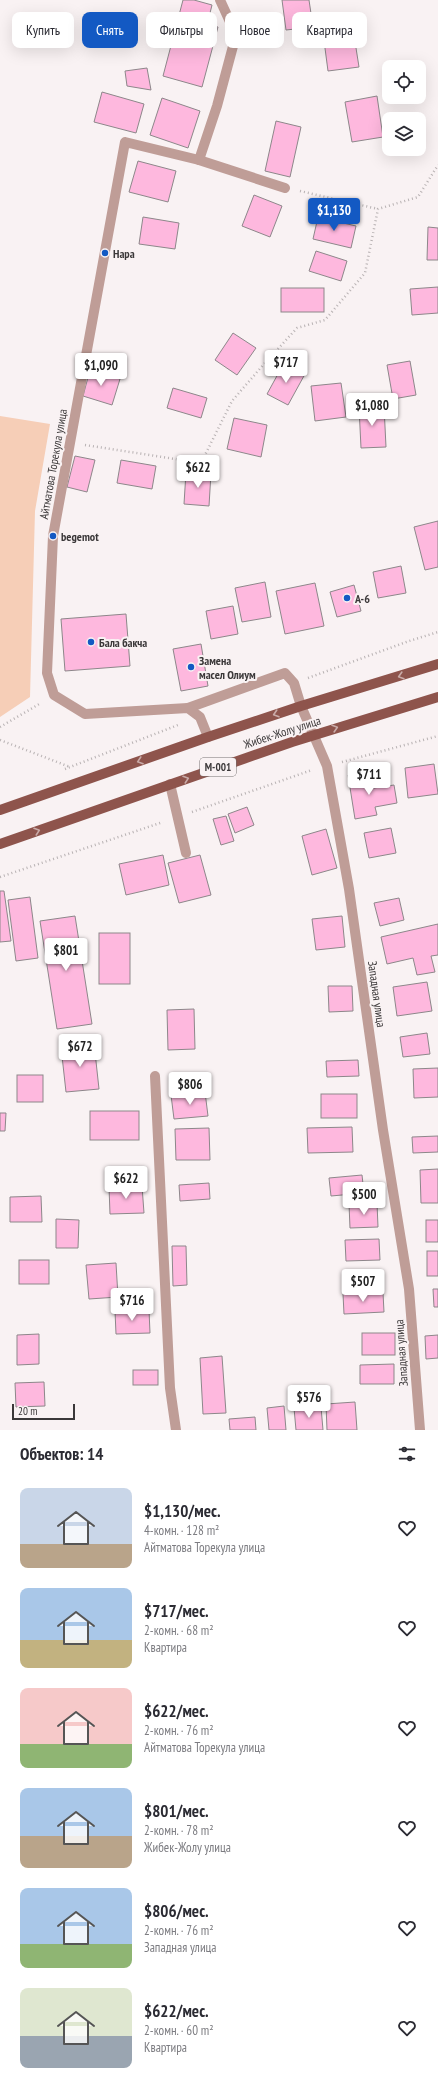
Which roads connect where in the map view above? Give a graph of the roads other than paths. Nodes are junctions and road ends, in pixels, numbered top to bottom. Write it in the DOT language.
graph roads {
  1 [pos="220,0"];
  2 [pos="199,160"];
  3 [pos="285,188"];
  4 [pos="438,664"];
  5 [pos="438,697"];
  6 [pos="301,706"];
  7 [pos="188,708"];
  8 [pos="313,735"];
  9 [pos="208,736"];
  10 [pos="170,784"];
  11 [pos="0,810"];
  12 [pos="0,844"];
  13 [pos="186,853"];
  14 [pos="155,1076"];
  15 [pos="176,1430"];
  16 [pos="420,1430"];
  1 -- 2 [label="street"];
  2 -- 3 [label="street, Айтматова Торекула улица"];
  2 -- 7 [label="street, Айтматова Торекула улица"];
  4 -- 6 [label="main road, Жибек-Жолу улица / М-001, one-way"];
  8 -- 5 [label="main road, Жибек-Жолу улица / М-001, one-way"];
  6 -- 7 [label="street, Западная улица"];
  6 -- 8 [label="street, Западная улица"];
  6 -- 9 [label="main road, Жибек-Жолу улица / М-001, one-way"];
  7 -- 9 [label="street"];
  10 -- 8 [label="main road, Жибек-Жолу улица / М-001, one-way"];
  8 -- 16 [label="street, Западная улица"];
  9 -- 11 [label="main road, Жибек-Жолу улица / М-001, one-way"];
  12 -- 10 [label="main road, Жибек-Жолу улица / М-001, one-way"];
  10 -- 13 [label="street"];
  14 -- 15 [label="street"];
}
